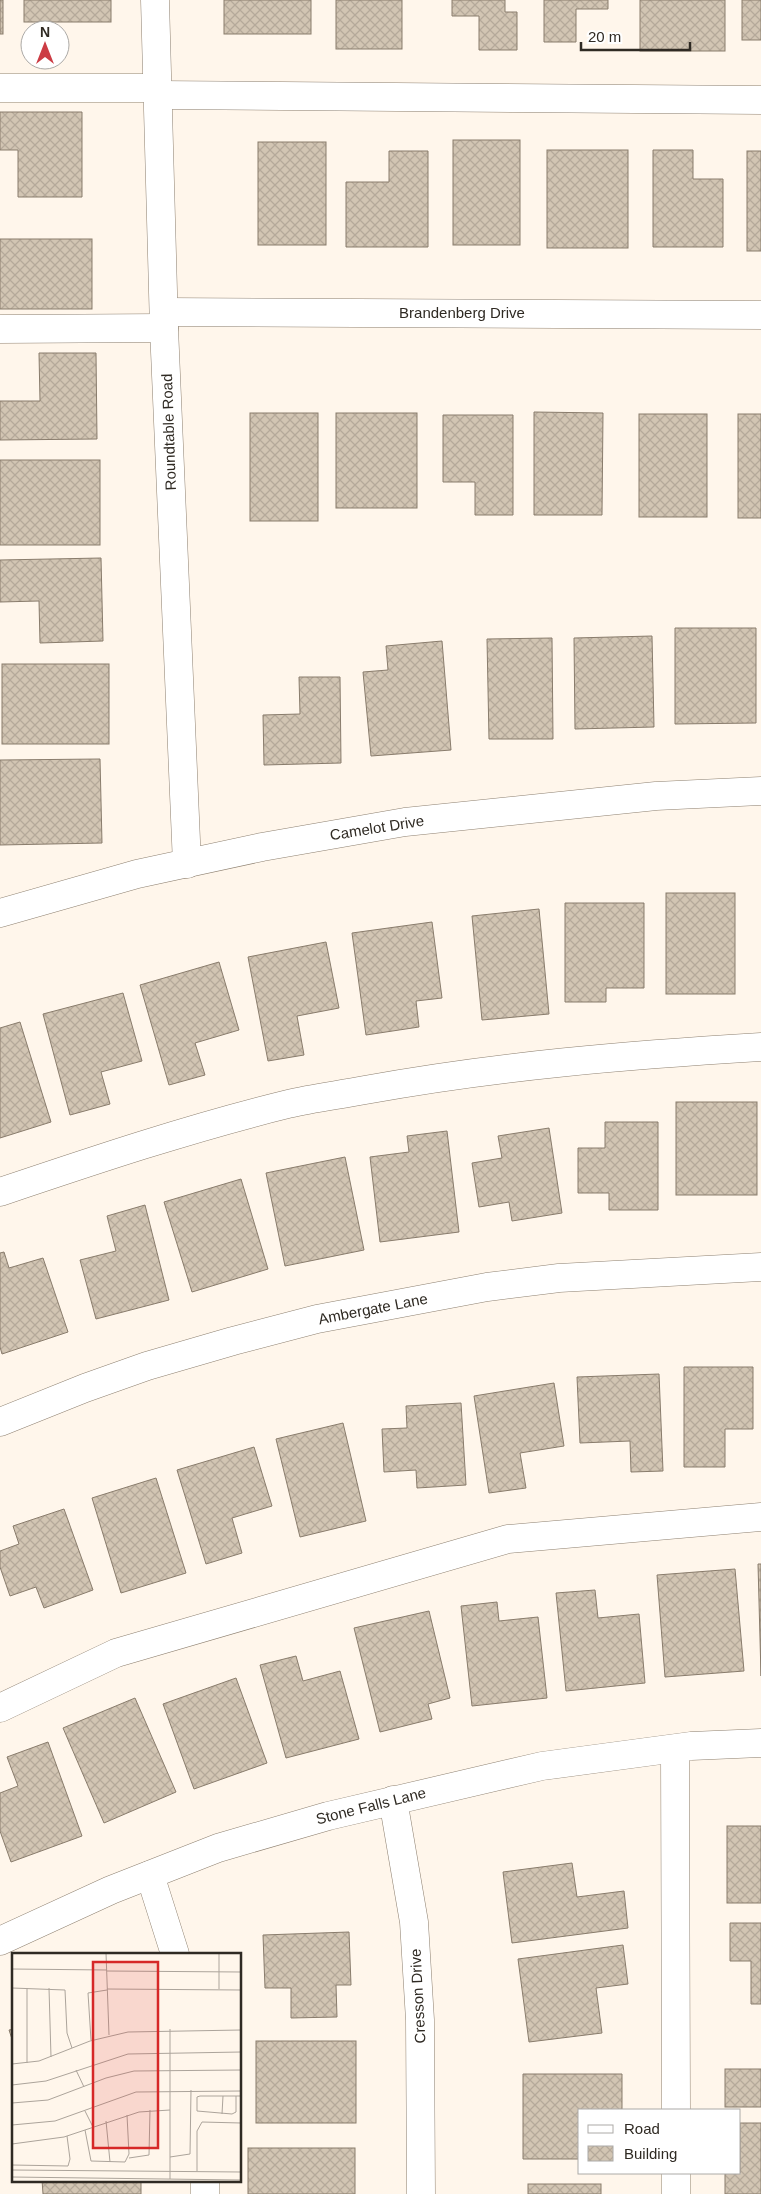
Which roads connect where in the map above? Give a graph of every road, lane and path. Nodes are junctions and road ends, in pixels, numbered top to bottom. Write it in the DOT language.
graph roads {
  1 [pos="156,0"];
  2 [pos="0,88"];
  3 [pos="158,91"];
  4 [pos="761,100"];
  5 [pos="761,315"];
  6 [pos="164,320"];
  7 [pos="0,329"];
  8 [pos="761,790"];
  9 [pos="187,864"];
  10 [pos="0,913"];
  11 [pos="761,1047"];
  12 [pos="0,1192"];
  13 [pos="761,1267"];
  14 [pos="0,1422"];
  15 [pos="761,1517"];
  16 [pos="0,1708"];
  17 [pos="761,1743"];
  18 [pos="674,1749"];
  19 [pos="393,1800"];
  20 [pos="150,1875"];
  21 [pos="0,1941"];
  22 [pos="176,1953"];
  23 [pos="676,2109"];
  24 [pos="676,2174"];
  25 [pos="421,2194"];
  26 [pos="676,2194"];
  1 -- 3 [label="street, Roundtable Road"];
  2 -- 3 [label="street"];
  3 -- 4 [label="street"];
  3 -- 6 [label="street, Roundtable Road"];
  5 -- 6 [label="street, Brandenberg Drive"];
  6 -- 7 [label="street, Brandenberg Drive"];
  6 -- 9 [label="street, Roundtable Road"];
  8 -- 9 [label="street, Camelot Drive"];
  9 -- 10 [label="street, Camelot Drive"];
  11 -- 12 [label="street"];
  13 -- 14 [label="street, Ambergate Lane"];
  15 -- 16 [label="street"];
  17 -- 18 [label="street, Stone Falls Lane"];
  18 -- 19 [label="street, Stone Falls Lane"];
  18 -- 23 [label="street"];
  19 -- 20 [label="street, Stone Falls Lane"];
  19 -- 25 [label="street, Cresson Drive"];
  20 -- 21 [label="street, Stone Falls Lane"];
  20 -- 22 [label="street"];
  24 -- 26 [label="street"];
}
